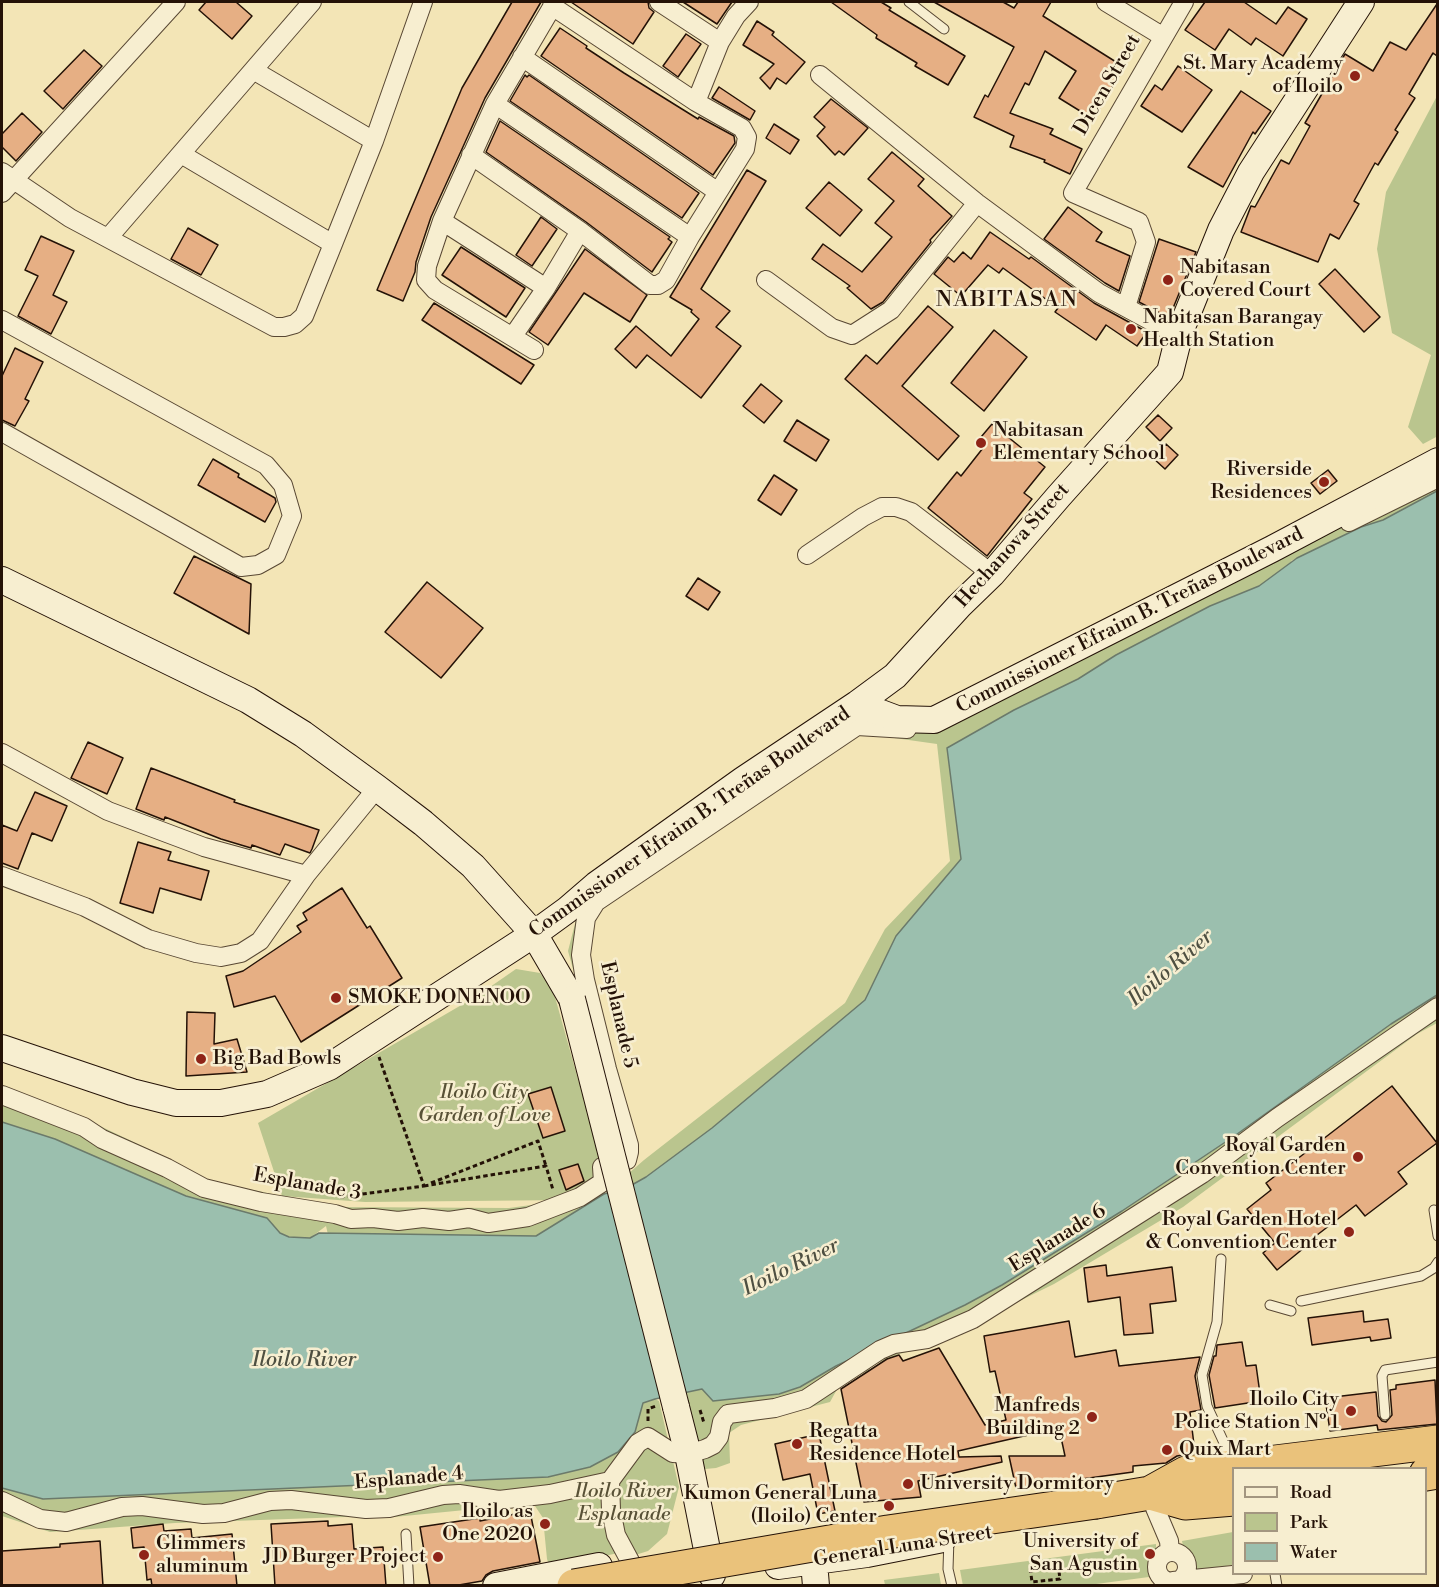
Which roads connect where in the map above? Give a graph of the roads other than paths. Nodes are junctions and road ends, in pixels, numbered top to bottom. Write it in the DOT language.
graph roads {
  1 [pos="176,2"];
  2 [pos="312,2"];
  3 [pos="423,2"];
  4 [pos="659,2"];
  5 [pos="749,2"];
  6 [pos="909,2"];
  7 [pos="1106,2"];
  8 [pos="1184,2"];
  9 [pos="1361,2"];
  10 [pos="554,4"];
  11 [pos="945,29"];
  12 [pos="1162,36"];
  13 [pos="720,42"];
  14 [pos="522,57"];
  15 [pos="253,70"];
  16 [pos="820,75"];
  17 [pos="696,102"];
  18 [pos="495,104"];
  19 [pos="374,141"];
  20 [pos="181,154"];
  21 [pos="471,155"];
  22 [pos="5,182"];
  23 [pos="718,192"];
  24 [pos="977,202"];
  25 [pos="442,222"];
  26 [pos="580,231"];
  27 [pos="690,237"];
  28 [pos="108,238"];
  29 [pos="333,244"];
  30 [pos="766,280"];
  31 [pos="546,288"];
  32 [pos="1126,307"];
  33 [pos="2,320"];
  34 [pos="513,336"];
  35 [pos="1179,336"];
  36 [pos="534,350"];
  37 [pos="2,432"];
  38 [pos="1437,461"];
  39 [pos="1437,477"];
  40 [pos="807,555"];
  41 [pos="992,574"];
  42 [pos="2,580"];
  43 [pos="857,704"];
  44 [pos="2,753"];
  45 [pos="376,788"];
  46 [pos="306,875"];
  47 [pos="2,876"];
  48 [pos="534,934"];
  49 [pos="1437,1007"];
  50 [pos="2,1048"];
  51 [pos="2,1095"];
  52 [pos="602,1167"];
  53 [pos="1434,1210"];
  54 [pos="1437,1236"];
  55 [pos="1221,1258"];
  56 [pos="1437,1262"];
  57 [pos="1301,1301"];
  58 [pos="1270,1305"];
  59 [pos="1292,1311"];
  60 [pos="1437,1362"];
  61 [pos="1385,1415"];
  62 [pos="1437,1442"];
  63 [pos="688,1455"];
  64 [pos="1298,1467"];
  65 [pos="610,1481"];
  66 [pos="1231,1483"];
  67 [pos="1169,1494"];
  68 [pos="2,1501"];
  69 [pos="807,1532"];
  70 [pos="406,1534"];
  71 [pos="949,1538"];
  72 [pos="706,1548"];
  73 [pos="630,1561"];
  74 [pos="815,1574"];
  75 [pos="712,1575"];
  76 [pos="1235,1575"];
  77 [pos="1168,1583"];
  78 [pos="409,1586"];
  79 [pos="496,1586"];
  80 [pos="574,1586"];
  81 [pos="657,1586"];
  82 [pos="952,1586"];
  1 -- 22 [label="street"];
  2 -- 15 [label="street"];
  3 -- 19 [label="street"];
  4 -- 13 [label="street"];
  5 -- 13 [label="street"];
  6 -- 11 [label="lane"];
  7 -- 12 [label="street"];
  8 -- 12 [label="street, Dicen Street"];
  9 -- 35 [label="main road, Hechanova Street"];
  10 -- 14 [label="street"];
  10 -- 17 [label="street"];
  12 -- 32 [label="street, Dicen Street"];
  13 -- 17 [label="street"];
  14 -- 18 [label="street"];
  14 -- 23 [label="street"];
  15 -- 19 [label="street"];
  15 -- 20 [label="street"];
  16 -- 24 [label="street"];
  17 -- 23 [label="street"];
  18 -- 21 [label="street"];
  18 -- 27 [label="street"];
  19 -- 29 [label="street"];
  20 -- 28 [label="street"];
  20 -- 29 [label="street"];
  21 -- 25 [label="street"];
  21 -- 26 [label="street"];
  22 -- 28 [label="street"];
  23 -- 27 [label="street"];
  24 -- 30 [label="street"];
  24 -- 32 [label="street"];
  25 -- 31 [label="street"];
  25 -- 34 [label="street"];
  26 -- 27 [label="street"];
  26 -- 31 [label="street"];
  28 -- 29 [label="street"];
  31 -- 34 [label="street"];
  32 -- 35 [label="street"];
  33 -- 37 [label="street"];
  34 -- 36 [label="street"];
  35 -- 41 [label="main road, Hechanova Street"];
  38 -- 43 [label="main road, Commissioner Efraim B. Treñas Boulevard"];
  39 -- 52 [label="street, Esplanade 5"];
  40 -- 41 [label="street"];
  41 -- 43 [label="main road, Hechanova Street"];
  42 -- 45 [label="main road"];
  43 -- 48 [label="main road, Commissioner Efraim B. Treñas Boulevard"];
  44 -- 46 [label="street"];
  45 -- 46 [label="street"];
  45 -- 48 [label="main road"];
  46 -- 47 [label="street"];
  48 -- 50 [label="main road, Commissioner Efraim B. Treñas Boulevard"];
  48 -- 63 [label="main road, bridge"];
  49 -- 63 [label="street, Esplanade 6"];
  51 -- 52 [label="street, Esplanade 3"];
  53 -- 54 [label="lane"];
  55 -- 66 [label="lane"];
  56 -- 57 [label="lane"];
  58 -- 59 [label="lane"];
  60 -- 61 [label="lane"];
  62 -- 64 [label="highway, General Luna Street"];
  63 -- 65 [label="street"];
  63 -- 72 [label="main road"];
  65 -- 68 [label="street, Esplanade 4"];
  65 -- 73 [label="street"];
  66 -- 67 [label="highway, General Luna Street"];
  67 -- 69 [label="main road, General Luna Street"];
  67 -- 71 [label="main road, General Luna Street"];
  67 -- 77 [label="street"];
  67 -- 80 [label="highway, bridge"];
  69 -- 72 [label="main road, General Luna Street"];
  69 -- 74 [label="main road"];
  70 -- 78 [label="lane"];
  71 -- 74 [label="main road, General Luna Street"];
  71 -- 82 [label="lane"];
  72 -- 73 [label="main road, General Luna Street"];
  72 -- 75 [label="main road"];
  73 -- 79 [label="main road, General Luna Street"];
  74 -- 75 [label="main road, General Luna Street"];
  75 -- 81 [label="main road, General Luna Street"];
  76 -- 77 [label="street"];
}
